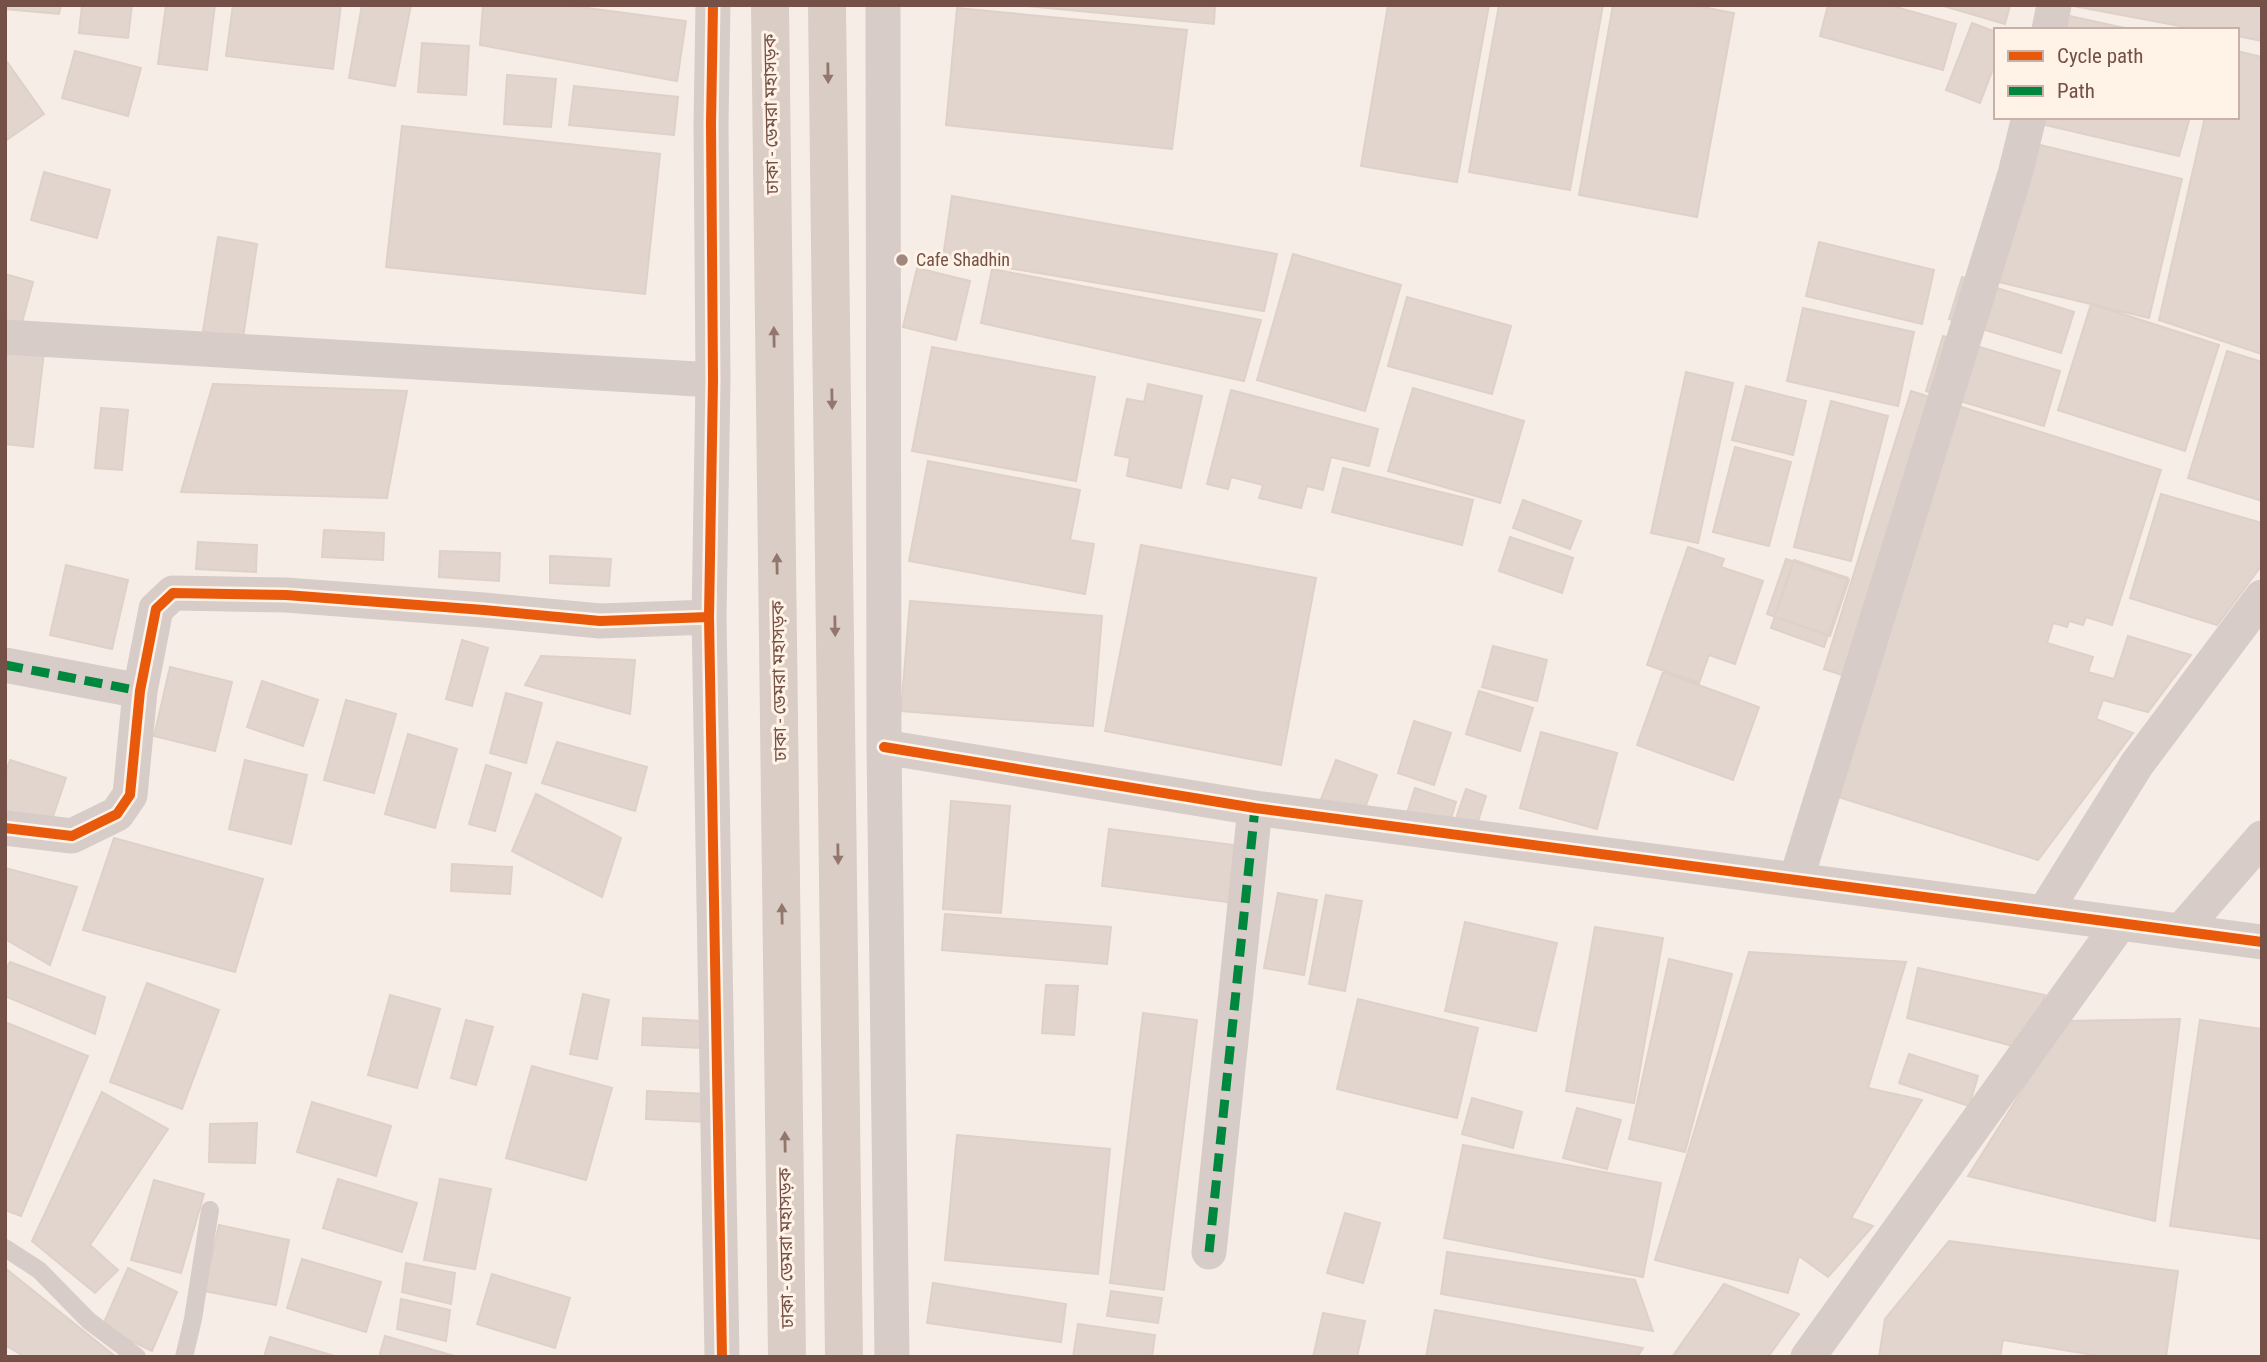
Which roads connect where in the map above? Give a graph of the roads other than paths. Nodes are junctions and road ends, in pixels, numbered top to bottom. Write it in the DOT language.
graph roads {
  1 [pos="713,5"];
  2 [pos="770,5"];
  3 [pos="827,5"];
  4 [pos="883,5"];
  5 [pos="2054,5"];
  6 [pos="2049,28"];
  7 [pos="2028,119"];
  8 [pos="5,337"];
  9 [pos="713,380"];
  10 [pos="2262,597"];
  11 [pos="709,617"];
  12 [pos="5,665"];
  13 [pos="140,691"];
  14 [pos="884,747"];
  15 [pos="1255,808"];
  16 [pos="5,828"];
  17 [pos="2262,838"];
  18 [pos="1796,880"];
  19 [pos="2044,913"];
  20 [pos="2120,923"];
  21 [pos="2181,931"];
  22 [pos="2262,942"];
  23 [pos="209,1210"];
  24 [pos="5,1248"];
  25 [pos="1209,1252"];
  26 [pos="137,1357"];
  27 [pos="184,1357"];
  28 [pos="722,1357"];
  29 [pos="787,1357"];
  30 [pos="844,1357"];
  31 [pos="892,1357"];
  32 [pos="1808,1357"];
  1 -- 9 [label="street"];
  29 -- 2 [label="main road, ঢাকা - ডেমরা মহাসড়ক, one-way"];
  3 -- 30 [label="main road, one-way"];
  4 -- 14 [label="street"];
  5 -- 6 [label="street"];
  7 -- 18 [label="street"];
  8 -- 9 [label="street"];
  9 -- 11 [label="street"];
  10 -- 19 [label="street"];
  11 -- 13 [label="street"];
  11 -- 28 [label="street"];
  12 -- 13 [label="street"];
  13 -- 16 [label="street"];
  14 -- 15 [label="street"];
  14 -- 31 [label="street"];
  15 -- 18 [label="street"];
  15 -- 25 [label="street"];
  17 -- 21 [label="street"];
  18 -- 19 [label="street"];
  19 -- 20 [label="street"];
  20 -- 21 [label="street"];
  20 -- 32 [label="street"];
  21 -- 22 [label="street"];
  23 -- 27 [label="lane"];
  24 -- 26 [label="lane"];
}
